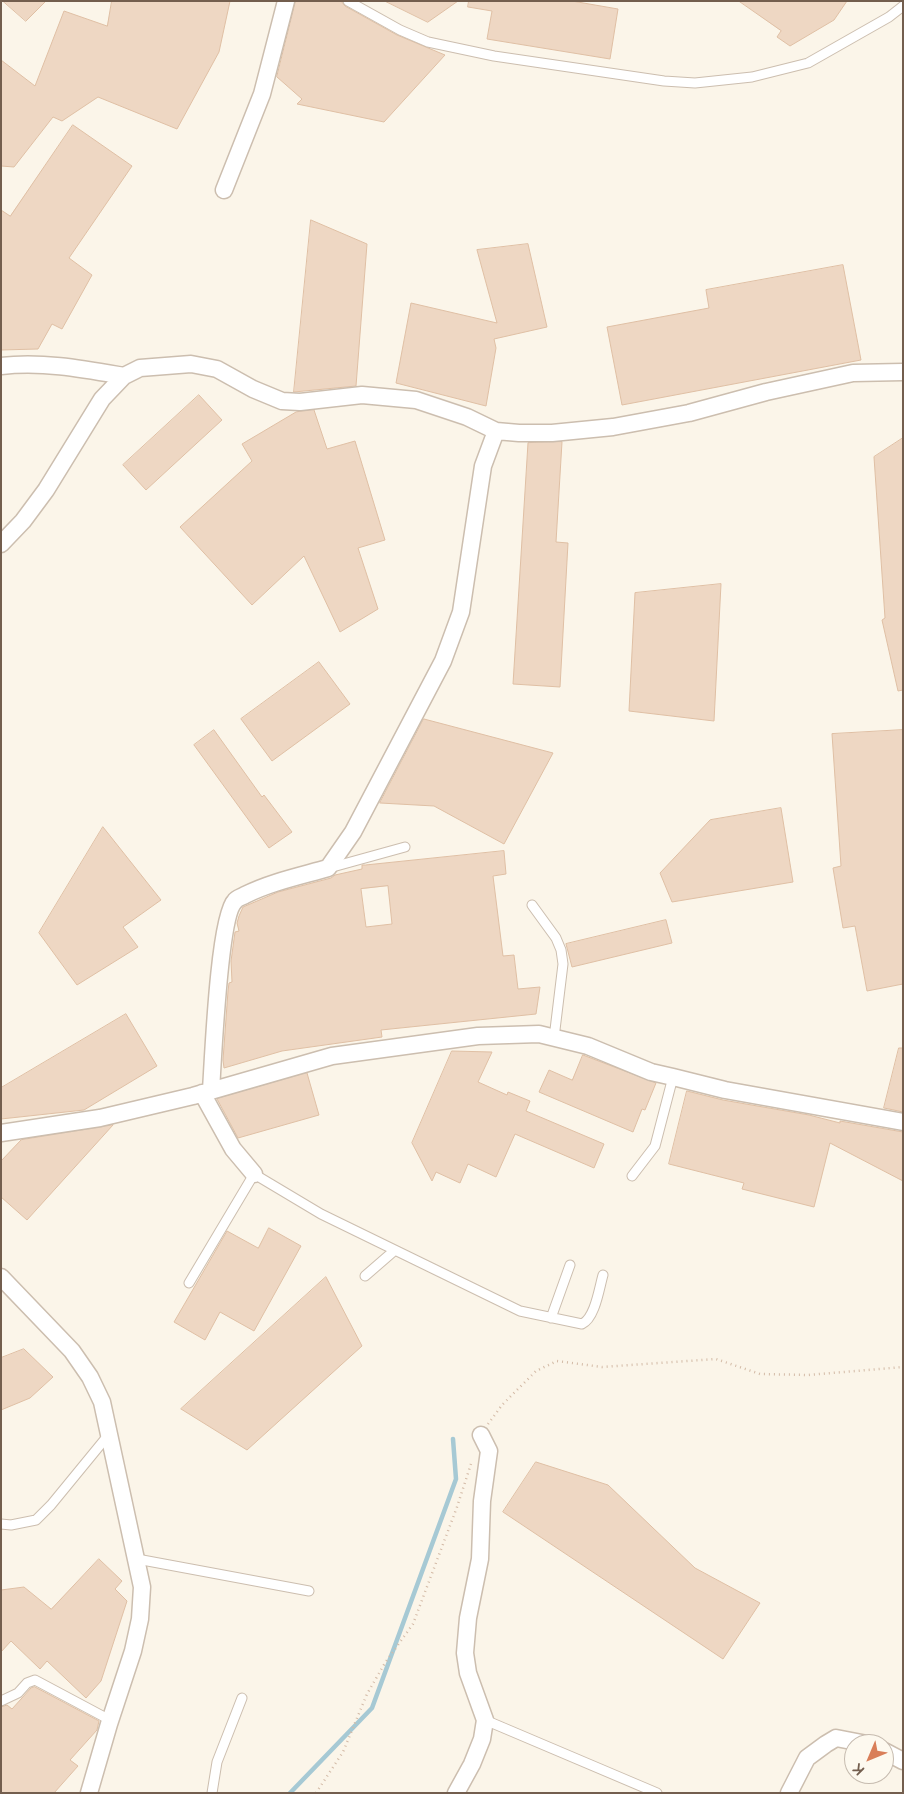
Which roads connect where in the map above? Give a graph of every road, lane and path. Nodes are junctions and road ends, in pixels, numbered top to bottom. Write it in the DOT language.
graph roads {
  1 [pos="286,1"];
  2 [pos="348,1"];
  3 [pos="903,6"];
  4 [pos="224,190"];
  5 [pos="1,366"];
  6 [pos="903,372"];
  7 [pos="124,376"];
  8 [pos="496,431"];
  9 [pos="1,544"];
  10 [pos="404,847"];
  11 [pos="328,868"];
  12 [pos="532,905"];
  13 [pos="554,1038"];
  14 [pos="672,1077"];
  15 [pos="207,1092"];
  16 [pos="903,1122"];
  17 [pos="1,1133"];
  18 [pos="254,1174"];
  19 [pos="632,1176"];
  20 [pos="395,1250"];
  21 [pos="570,1265"];
  22 [pos="603,1275"];
  23 [pos="365,1276"];
  24 [pos="1,1277"];
  25 [pos="189,1283"];
  26 [pos="551,1318"];
  27 [pos="903,1367"];
  28 [pos="110,1433"];
  29 [pos="481,1434"];
  30 [pos="472,1462"];
  31 [pos="1,1524"];
  32 [pos="137,1559"];
  33 [pos="309,1591"];
  34 [pos="242,1698"];
  35 [pos="1,1701"];
  36 [pos="110,1720"];
  37 [pos="485,1720"];
  38 [pos="844,1740"];
  39 [pos="89,1793"];
  40 [pos="212,1793"];
  41 [pos="316,1793"];
  42 [pos="456,1793"];
  43 [pos="657,1793"];
  44 [pos="789,1793"];
  1 -- 4 [label="street"];
  2 -- 3 [label="lane"];
  5 -- 7 [label="street"];
  6 -- 8 [label="street"];
  7 -- 8 [label="street"];
  7 -- 9 [label="street"];
  8 -- 11 [label="street"];
  10 -- 11 [label="lane"];
  11 -- 15 [label="street"];
  12 -- 13 [label="lane"];
  13 -- 14 [label="street"];
  13 -- 15 [label="street"];
  14 -- 16 [label="street"];
  14 -- 19 [label="lane"];
  15 -- 17 [label="street"];
  15 -- 18 [label="street"];
  18 -- 20 [label="lane"];
  18 -- 25 [label="lane"];
  20 -- 23 [label="lane"];
  20 -- 26 [label="lane"];
  21 -- 26 [label="lane"];
  22 -- 26 [label="lane"];
  24 -- 28 [label="street"];
  27 -- 29 [label="path"];
  28 -- 31 [label="lane"];
  28 -- 32 [label="street"];
  29 -- 37 [label="street"];
  30 -- 41 [label="path"];
  32 -- 33 [label="lane"];
  32 -- 36 [label="street"];
  34 -- 40 [label="lane"];
  35 -- 36 [label="lane"];
  36 -- 39 [label="street"];
  37 -- 42 [label="street"];
  37 -- 43 [label="lane"];
  38 -- 44 [label="street"];
}
